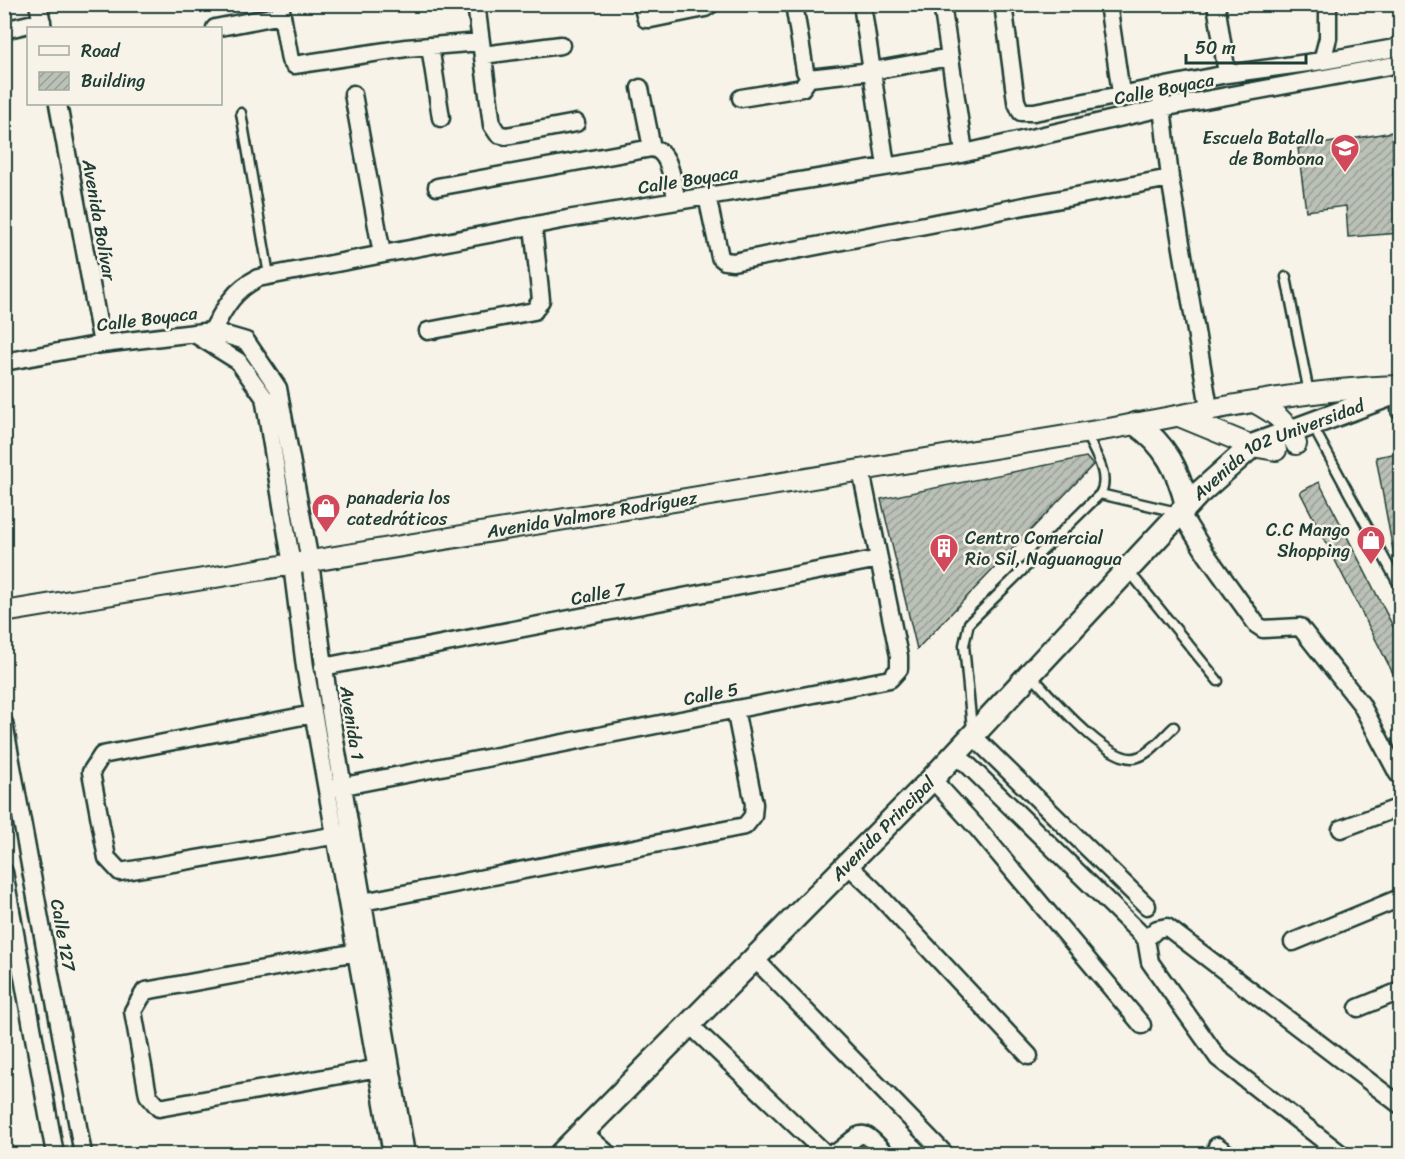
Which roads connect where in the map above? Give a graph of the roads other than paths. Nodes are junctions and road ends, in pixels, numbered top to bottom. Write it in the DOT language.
graph roads {
  1 [pos="38,4"];
  2 [pos="477,4"];
  3 [pos="642,4"];
  4 [pos="794,4"];
  5 [pos="862,4"];
  6 [pos="942,4"];
  7 [pos="1003,4"];
  8 [pos="1108,4"];
  9 [pos="1216,4"];
  10 [pos="1328,4"];
  11 [pos="712,5"];
  12 [pos="281,10"];
  13 [pos="42,25"];
  14 [pos="219,27"];
  15 [pos="4,30"];
  16 [pos="1401,44"];
  17 [pos="561,45"];
  18 [pos="430,46"];
  19 [pos="482,48"];
  20 [pos="950,57"];
  21 [pos="1322,61"];
  22 [pos="1401,64"];
  23 [pos="872,71"];
  24 [pos="1227,74"];
  25 [pos="809,78"];
  26 [pos="1159,87"];
  27 [pos="640,88"];
  28 [pos="1121,93"];
  29 [pos="353,94"];
  30 [pos="741,98"];
  31 [pos="58,105"];
  32 [pos="1162,108"];
  33 [pos="241,113"];
  34 [pos="441,118"];
  35 [pos="576,123"];
  36 [pos="652,148"];
  37 [pos="964,152"];
  38 [pos="886,166"];
  39 [pos="1170,178"];
  40 [pos="437,187"];
  41 [pos="707,196"];
  42 [pos="676,201"];
  43 [pos="533,226"];
  44 [pos="382,254"];
  45 [pos="269,275"];
  46 [pos="1286,277"];
  47 [pos="212,331"];
  48 [pos="428,331"];
  49 [pos="193,333"];
  50 [pos="102,344"];
  51 [pos="4,362"];
  52 [pos="1401,386"];
  53 [pos="1401,391"];
  54 [pos="1309,393"];
  55 [pos="1254,402"];
  56 [pos="1209,408"];
  57 [pos="1400,408"];
  58 [pos="1179,416"];
  59 [pos="1136,424"];
  60 [pos="1086,433"];
  61 [pos="1318,436"];
  62 [pos="1288,441"];
  63 [pos="1252,446"];
  64 [pos="861,471"];
  65 [pos="1100,494"];
  66 [pos="1188,504"];
  67 [pos="879,559"];
  68 [pos="301,564"];
  69 [pos="1128,569"];
  70 [pos="1401,587"];
  71 [pos="4,612"];
  72 [pos="323,667"];
  73 [pos="1030,674"];
  74 [pos="1218,681"];
  75 [pos="735,709"];
  76 [pos="313,714"];
  77 [pos="4,723"];
  78 [pos="1174,727"];
  79 [pos="973,736"];
  80 [pos="953,757"];
  81 [pos="1398,774"];
  82 [pos="932,778"];
  83 [pos="335,788"];
  84 [pos="1401,807"];
  85 [pos="1341,829"];
  86 [pos="343,834"];
  87 [pos="848,866"];
  88 [pos="5,877"];
  89 [pos="1401,898"];
  90 [pos="363,902"];
  91 [pos="1147,906"];
  92 [pos="1146,939"];
  93 [pos="1293,942"];
  94 [pos="364,952"];
  95 [pos="755,959"];
  96 [pos="1401,991"];
  97 [pos="1358,1008"];
  98 [pos="1142,1024"];
  99 [pos="690,1025"];
  100 [pos="1029,1056"];
  101 [pos="383,1068"];
  102 [pos="1401,1105"];
  103 [pos="583,1132"];
  104 [pos="54,1155"];
  105 [pos="84,1155"];
  106 [pos="392,1155"];
  107 [pos="406,1155"];
  108 [pos="561,1155"];
  109 [pos="608,1155"];
  110 [pos="886,1155"];
  111 [pos="945,1155"];
  112 [pos="1341,1155"];
  1 -- 13 [label="street"];
  2 -- 19 [label="street"];
  3 -- 11 [label="street"];
  4 -- 25 [label="street"];
  5 -- 23 [label="street"];
  6 -- 20 [label="street"];
  7 -- 28 [label="street"];
  8 -- 28 [label="street"];
  9 -- 24 [label="street"];
  10 -- 21 [label="street"];
  12 -- 14 [label="street"];
  12 -- 18 [label="street"];
  13 -- 15 [label="street"];
  16 -- 21 [label="street"];
  17 -- 19 [label="street"];
  18 -- 19 [label="street"];
  18 -- 34 [label="street"];
  19 -- 35 [label="street"];
  20 -- 23 [label="street"];
  20 -- 37 [label="street"];
  21 -- 24 [label="street"];
  22 -- 32 [label="street, Calle Boyaca"];
  23 -- 25 [label="street"];
  23 -- 38 [label="street"];
  24 -- 26 [label="street"];
  25 -- 30 [label="street"];
  26 -- 28 [label="street"];
  26 -- 32 [label="street"];
  27 -- 36 [label="street"];
  29 -- 44 [label="street"];
  31 -- 50 [label="street, Avenida Bolívar"];
  32 -- 37 [label="street, Calle Boyaca"];
  32 -- 39 [label="street"];
  33 -- 45 [label="lane"];
  36 -- 40 [label="street"];
  36 -- 42 [label="street"];
  37 -- 38 [label="street, Calle Boyaca"];
  38 -- 41 [label="street, Calle Boyaca"];
  39 -- 41 [label="street"];
  39 -- 56 [label="street"];
  41 -- 42 [label="street, Calle Boyaca"];
  42 -- 43 [label="street, Calle Boyaca"];
  43 -- 44 [label="street, Calle Boyaca"];
  43 -- 48 [label="street"];
  44 -- 45 [label="street, Calle Boyaca"];
  45 -- 47 [label="street, Calle Boyaca"];
  46 -- 54 [label="lane"];
  47 -- 49 [label="street, Calle Boyaca"];
  47 -- 68 [label="street, Avenida 1"];
  49 -- 50 [label="street, Calle Boyaca"];
  49 -- 68 [label="street, Avenida 1"];
  50 -- 51 [label="street, Calle Boyaca"];
  52 -- 54 [label="street, Avenida Valmore Rodríguez"];
  53 -- 62 [label="main road, Avenida 102 Universidad"];
  54 -- 55 [label="street, Avenida Valmore Rodríguez"];
  55 -- 56 [label="street, Avenida Valmore Rodríguez"];
  55 -- 62 [label="street"];
  56 -- 58 [label="street, Avenida Valmore Rodríguez"];
  57 -- 61 [label="main road, Avenida 102 Universidad"];
  58 -- 59 [label="street, Avenida Valmore Rodríguez"];
  58 -- 63 [label="street"];
  59 -- 60 [label="street, Avenida Valmore Rodríguez"];
  59 -- 66 [label="main road"];
  60 -- 64 [label="street, Avenida Valmore Rodríguez"];
  60 -- 65 [label="lane"];
  61 -- 62 [label="main road, Avenida 102 Universidad"];
  61 -- 70 [label="lane"];
  62 -- 63 [label="main road, Avenida 102 Universidad"];
  62 -- 66 [label="main road, Avenida 102 Universidad"];
  63 -- 66 [label="main road, Avenida 102 Universidad"];
  64 -- 67 [label="street, Calle 5"];
  64 -- 68 [label="street, Avenida Valmore Rodríguez"];
  65 -- 66 [label="lane"];
  65 -- 79 [label="lane"];
  66 -- 69 [label="main road, Avenida Principal"];
  66 -- 81 [label="street"];
  67 -- 72 [label="street, Calle 7"];
  67 -- 75 [label="street, Calle 5"];
  68 -- 71 [label="street, Avenida Valmore Rodríguez"];
  68 -- 72 [label="street, Avenida 1"];
  68 -- 76 [label="street, Avenida 1"];
  69 -- 73 [label="main road, Avenida Principal"];
  69 -- 74 [label="lane"];
  72 -- 83 [label="street, Avenida 1"];
  73 -- 78 [label="lane"];
  73 -- 79 [label="main road, Avenida Principal"];
  75 -- 83 [label="street, Calle 5"];
  75 -- 90 [label="street"];
  76 -- 83 [label="street, Avenida 1"];
  76 -- 86 [label="street"];
  77 -- 105 [label="street, Calle 127"];
  79 -- 80 [label="main road, Avenida Principal"];
  79 -- 91 [label="street"];
  80 -- 82 [label="main road, Avenida Principal"];
  80 -- 92 [label="street"];
  82 -- 87 [label="main road, Avenida Principal"];
  82 -- 98 [label="street"];
  83 -- 86 [label="street, Avenida 1"];
  84 -- 85 [label="street"];
  86 -- 90 [label="street, Avenida 1"];
  86 -- 94 [label="street, Avenida 1"];
  87 -- 95 [label="main road, Avenida Principal"];
  87 -- 100 [label="street"];
  88 -- 104 [label="street"];
  89 -- 93 [label="street"];
  90 -- 94 [label="street, Avenida 1"];
  92 -- 102 [label="street"];
  92 -- 112 [label="street"];
  94 -- 101 [label="street, Avenida 1"];
  94 -- 101 [label="street"];
  95 -- 99 [label="main road, Avenida Principal"];
  95 -- 111 [label="street"];
  96 -- 97 [label="street"];
  99 -- 103 [label="main road, Avenida Principal"];
  99 -- 110 [label="street"];
  101 -- 106 [label="street, Avenida 1"];
  101 -- 107 [label="street, Avenida 1"];
  103 -- 108 [label="main road, Avenida Principal"];
  103 -- 109 [label="street"];
}
